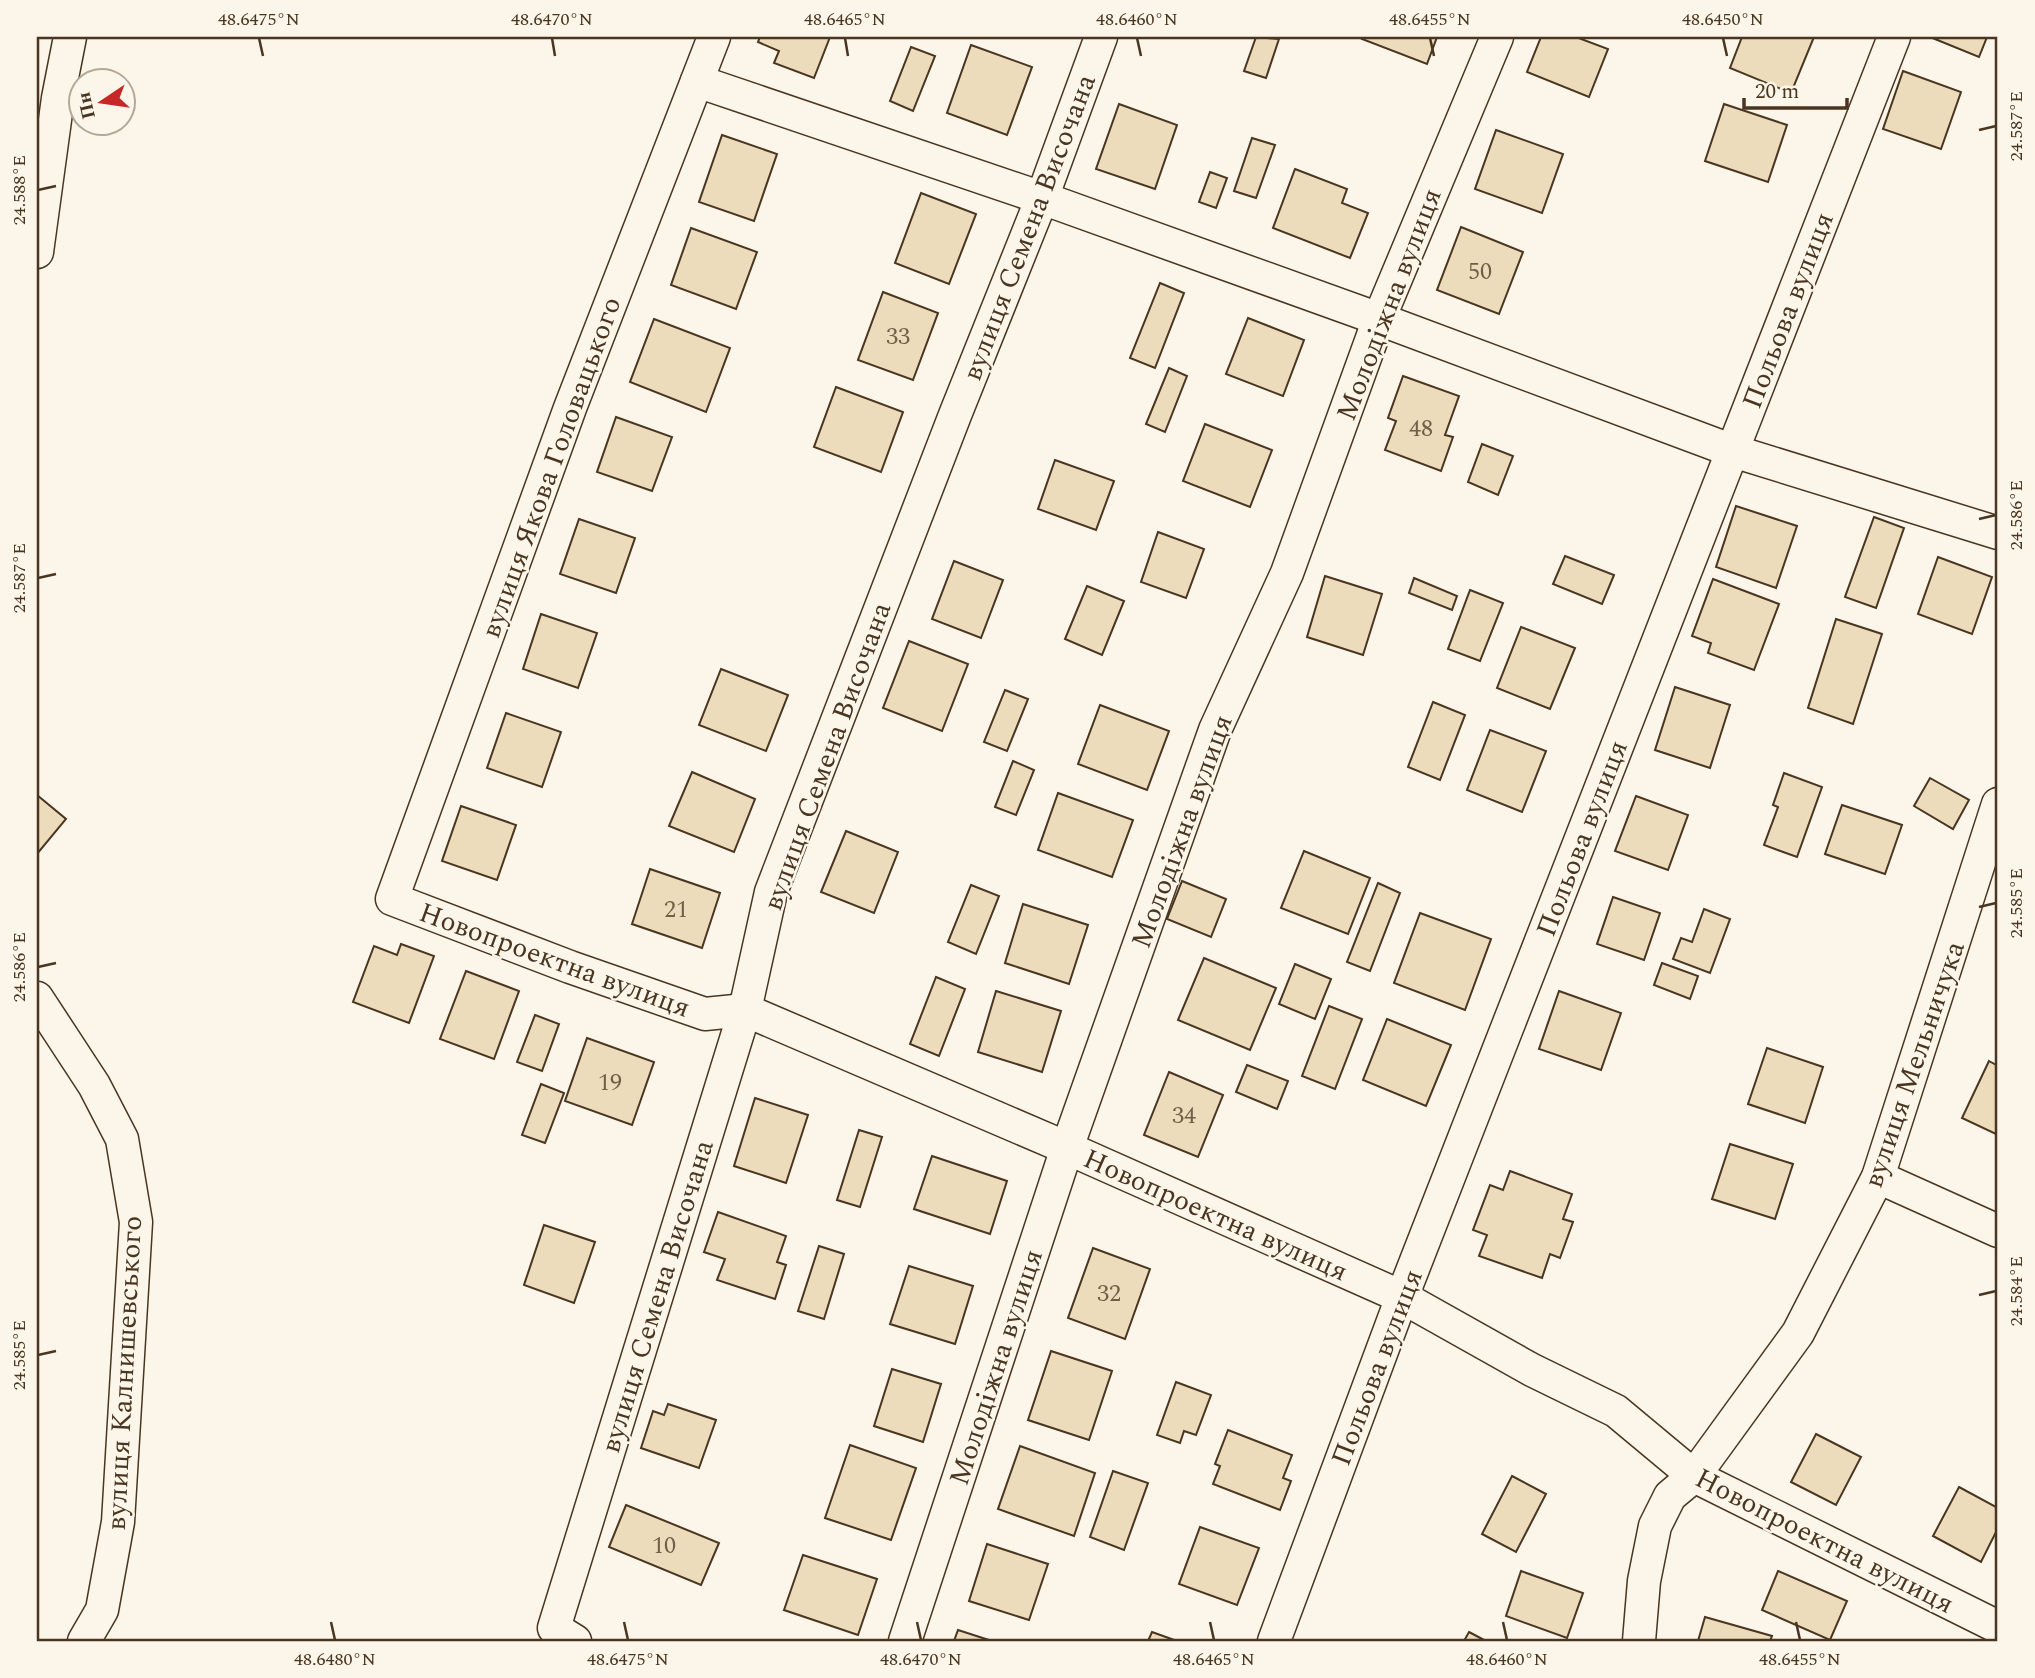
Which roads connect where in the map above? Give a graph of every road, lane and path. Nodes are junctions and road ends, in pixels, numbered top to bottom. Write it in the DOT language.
graph roads {
  1 [pos="70,37"];
  2 [pos="713,37"];
  3 [pos="1101,37"];
  4 [pos="1497,37"];
  5 [pos="1894,37"];
  6 [pos="697,80"];
  7 [pos="1042,198"];
  8 [pos="37,253"];
  9 [pos="1379,319"];
  10 [pos="1732,451"];
  11 [pos="1998,533"];
  12 [pos="1997,811"];
  13 [pos="392,899"];
  14 [pos="37,998"];
  15 [pos="745,1010"];
  16 [pos="1067,1148"];
  17 [pos="1878,1177"];
  18 [pos="1998,1231"];
  19 [pos="1402,1297"];
  20 [pos="1694,1476"];
  21 [pos="1998,1627"];
  22 [pos="559,1637"];
  23 [pos="84,1641"];
  24 [pos="905,1641"];
  25 [pos="1274,1641"];
  26 [pos="1639,1641"];
  1 -- 8 [label="street"];
  2 -- 6 [label="street, вулиця Якова Головацького"];
  3 -- 7 [label="street, вулиця Семена Височана"];
  4 -- 9 [label="street, Молодіжна вулиця"];
  5 -- 10 [label="street, Польова вулиця"];
  6 -- 7 [label="street"];
  6 -- 13 [label="street, вулиця Якова Головацького"];
  7 -- 9 [label="street"];
  7 -- 15 [label="street, вулиця Семена Височана"];
  9 -- 10 [label="street"];
  9 -- 16 [label="street, Молодіжна вулиця"];
  10 -- 11 [label="street"];
  10 -- 19 [label="street, Польова вулиця"];
  12 -- 17 [label="street, вулиця Мельничука"];
  13 -- 15 [label="street, Новопроектна вулиця"];
  14 -- 23 [label="street, вулиця Калнишевського"];
  15 -- 16 [label="street, Новопроектна вулиця"];
  15 -- 22 [label="street, вулиця Семена Височана"];
  16 -- 19 [label="street, Новопроектна вулиця"];
  16 -- 24 [label="street, Молодіжна вулиця"];
  17 -- 18 [label="street"];
  17 -- 20 [label="street, вулиця Мельничука"];
  19 -- 20 [label="street, Новопроектна вулиця"];
  19 -- 25 [label="street, Польова вулиця"];
  20 -- 21 [label="street, Новопроектна вулиця"];
  20 -- 26 [label="street, вулиця Мельничука"];
}
